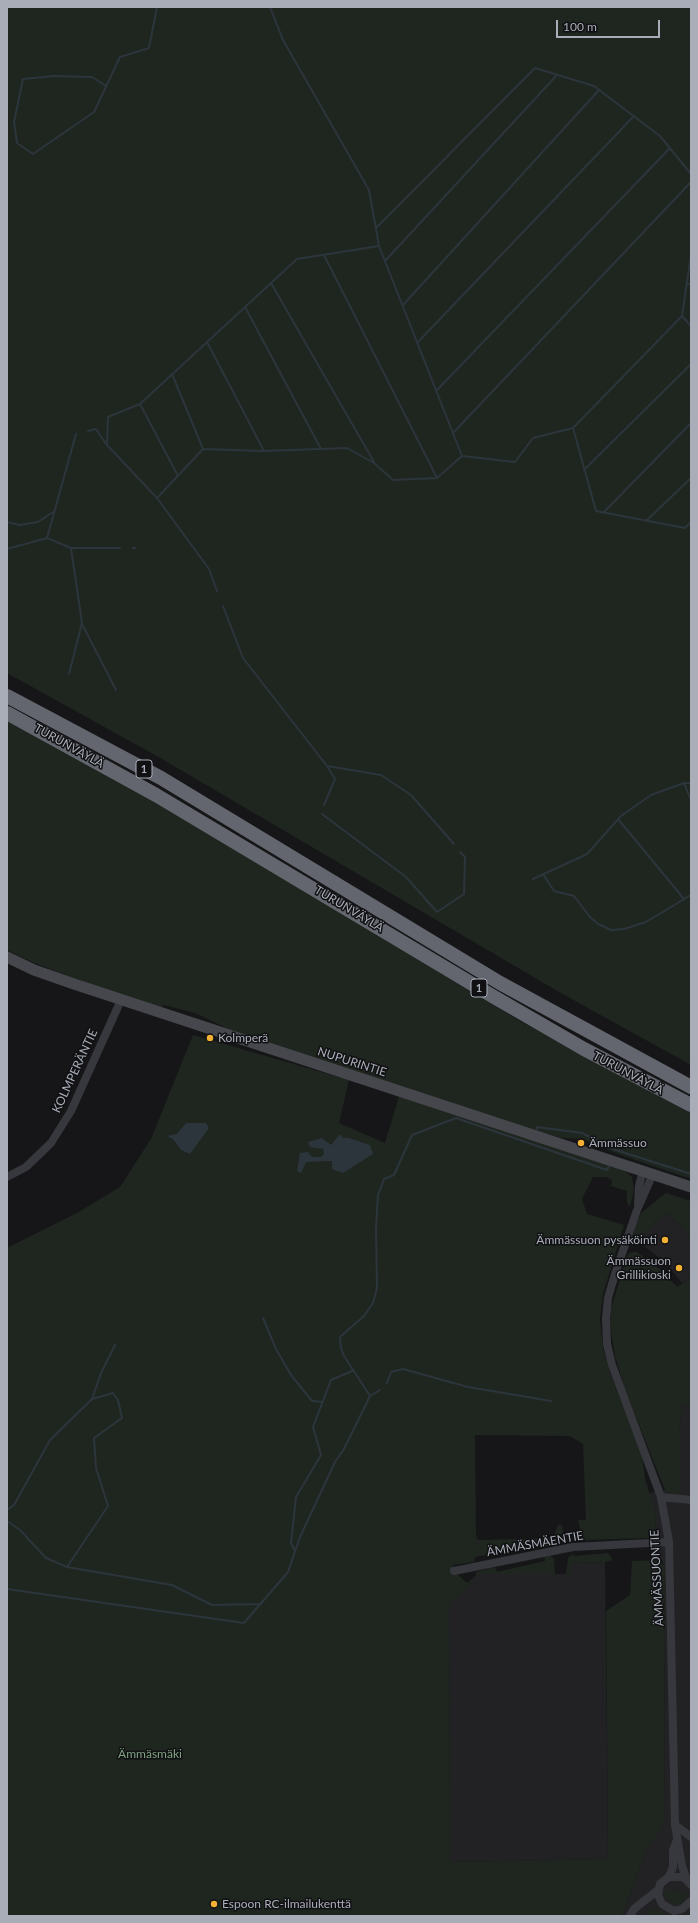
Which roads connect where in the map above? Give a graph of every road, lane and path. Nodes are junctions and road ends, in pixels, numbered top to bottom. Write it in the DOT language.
graph roads {
  1 [pos="7,696"];
  2 [pos="7,712"];
  3 [pos="7,957"];
  4 [pos="121,1000"];
  5 [pos="691,1087"];
  6 [pos="691,1105"];
  7 [pos="648,1172"];
  8 [pos="7,1177"];
  9 [pos="691,1187"];
  10 [pos="662,1497"];
  11 [pos="691,1500"];
  12 [pos="669,1542"];
  13 [pos="454,1571"];
  14 [pos="675,1826"];
  15 [pos="691,1837"];
  16 [pos="677,1840"];
  17 [pos="669,1877"];
  18 [pos="689,1883"];
  19 [pos="658,1890"];
  20 [pos="691,1901"];
  21 [pos="670,1913"];
  22 [pos="682,1913"];
  23 [pos="630,1916"];
  1 -- 5 [label="highway, TURUNVÄYLÄ / 1"];
  2 -- 6 [label="highway, TURUNVÄYLÄ / 1"];
  3 -- 4 [label="main road, NUPURINTIE"];
  4 -- 7 [label="main road, NUPURINTIE"];
  4 -- 8 [label="street, KOLMPERÄNTIE"];
  7 -- 9 [label="main road, NUPURINTIE"];
  7 -- 10 [label="street, ÄMMÄSSUONTIE"];
  10 -- 11 [label="street"];
  10 -- 12 [label="street, ÄMMÄSSUONTIE"];
  12 -- 13 [label="street, ÄMMÄSMÄENTIE"];
  12 -- 14 [label="street, ÄMMÄSSUONTIE"];
  14 -- 15 [label="street"];
  14 -- 16 [label="street, ÄMMÄSSUONTIE"];
  16 -- 17 [label="street, ÄMMÄSSUONTIE"];
  16 -- 18 [label="street, ÄMMÄSSUONTIE"];
  17 -- 18 [label="street"];
  17 -- 19 [label="street"];
  19 -- 21 [label="street"];
  19 -- 23 [label="street"];
  20 -- 22 [label="street"];
  21 -- 22 [label="street"];
}
